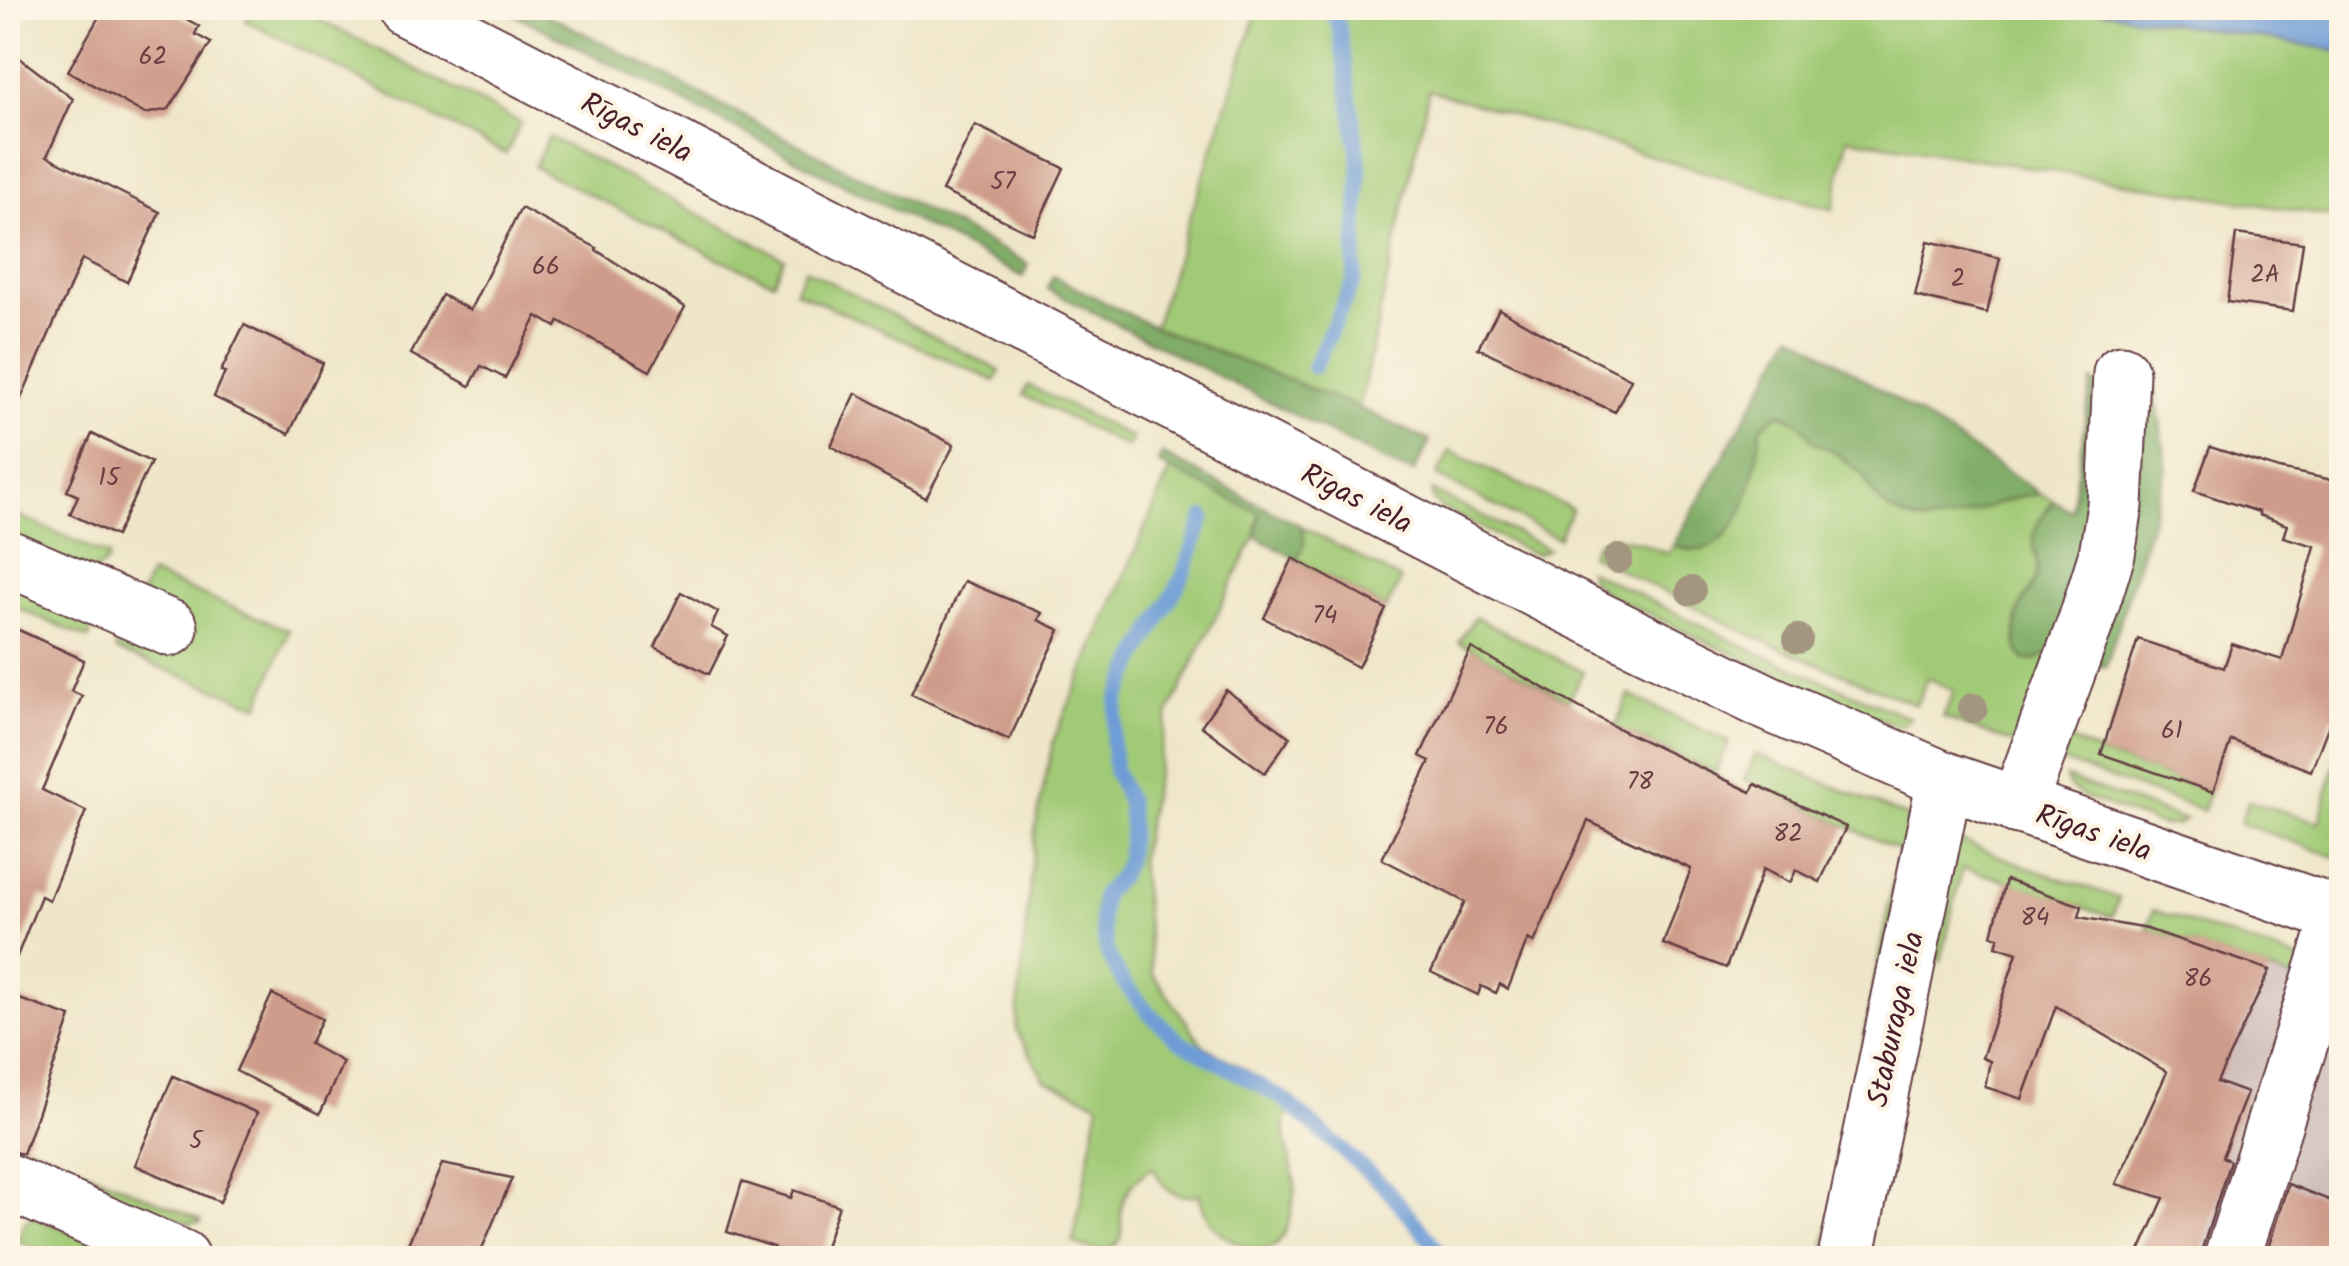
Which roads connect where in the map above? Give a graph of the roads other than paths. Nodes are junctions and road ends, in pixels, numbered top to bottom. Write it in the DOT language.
graph roads {
  1 [pos="405,8"];
  2 [pos="2120,373"];
  3 [pos="8,558"];
  4 [pos="170,628"];
  5 [pos="1945,780"];
  6 [pos="2018,806"];
  7 [pos="2341,916"];
  8 [pos="8,1182"];
  9 [pos="182,1258"];
  10 [pos="1846,1258"];
  11 [pos="2232,1258"];
  1 -- 5 [label="main road, Rīgas iela"];
  2 -- 6 [label="main road"];
  3 -- 4 [label="main road"];
  5 -- 6 [label="main road, Rīgas iela"];
  5 -- 10 [label="main road, Staburaga iela"];
  6 -- 7 [label="main road, Rīgas iela"];
  7 -- 11 [label="main road"];
  8 -- 9 [label="main road"];
}
